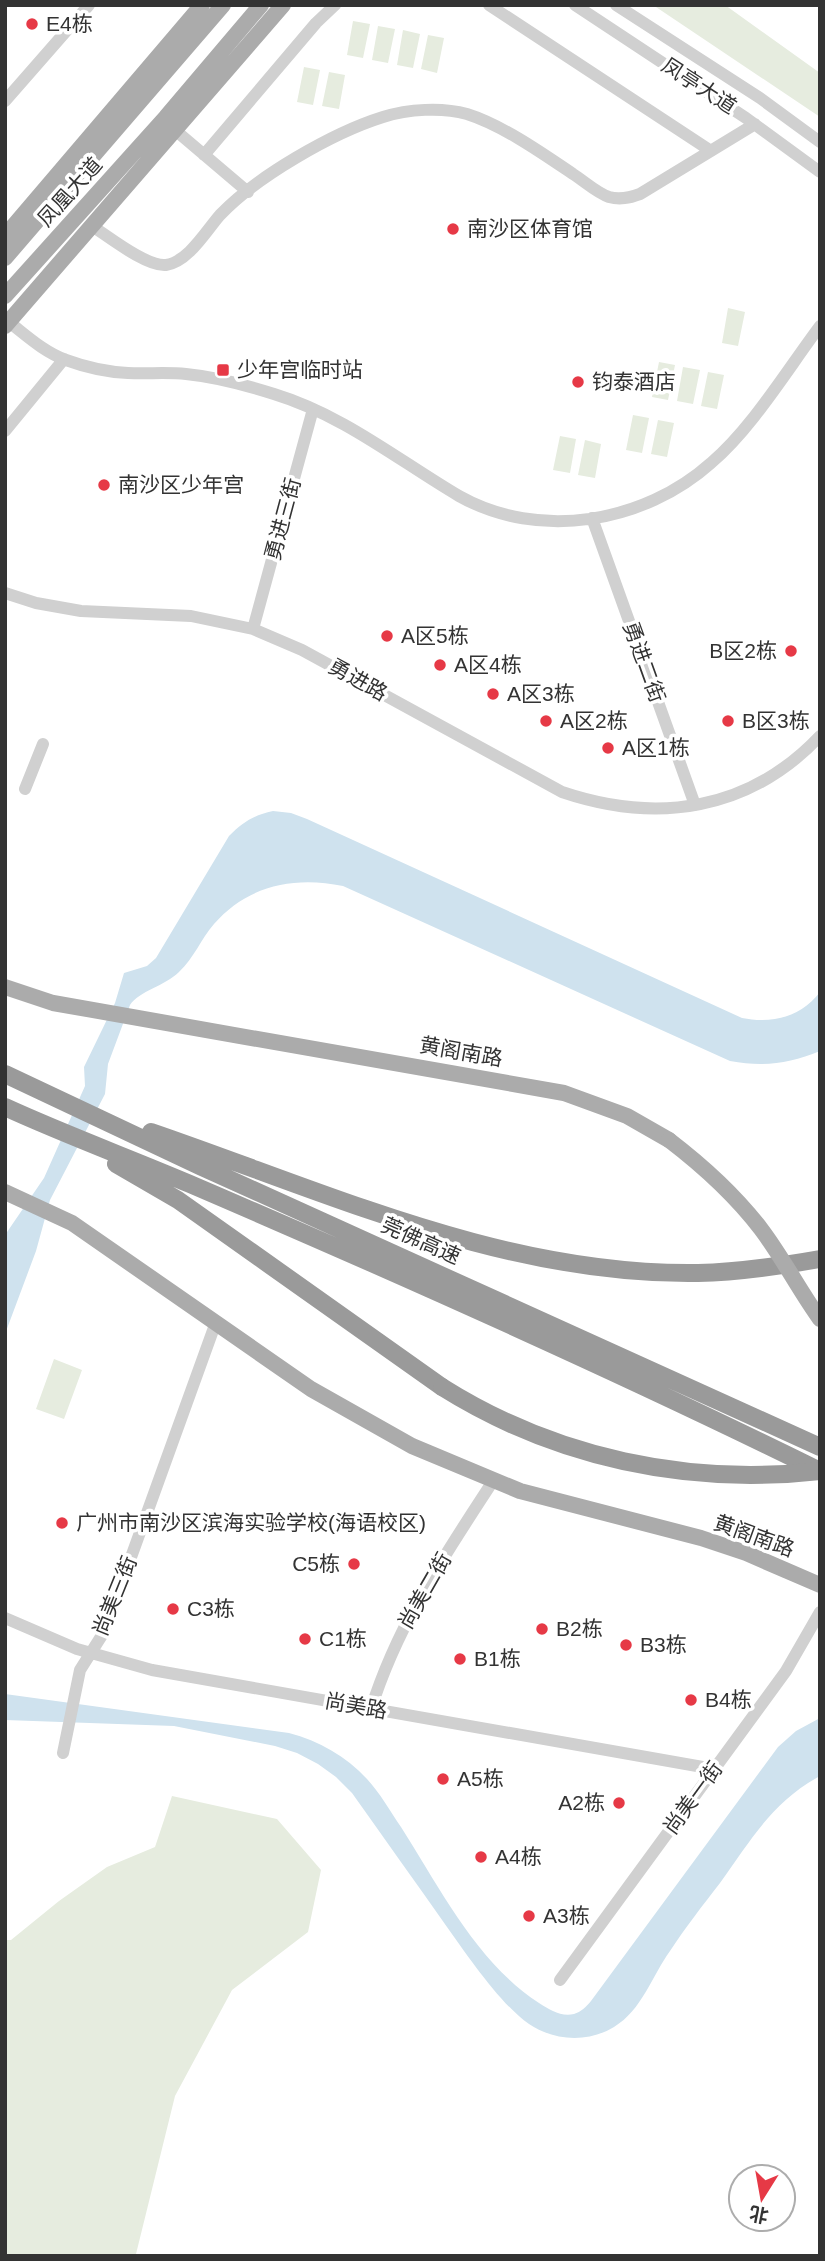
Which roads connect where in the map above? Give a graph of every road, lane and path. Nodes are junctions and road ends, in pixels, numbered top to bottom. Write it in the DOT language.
graph roads {
  1 [pos="89,5"];
  2 [pos="202,5"];
  3 [pos="223,5"];
  4 [pos="261,5"];
  5 [pos="283,5"];
  6 [pos="335,5"];
  7 [pos="489,5"];
  8 [pos="575,5"];
  9 [pos="615,5"];
  10 [pos="5,102"];
  11 [pos="171,124"];
  12 [pos="755,124"];
  13 [pos="820,142"];
  14 [pos="711,151"];
  15 [pos="204,155"];
  16 [pos="820,172"];
  17 [pos="248,192"];
  18 [pos="92,226"];
  19 [pos="5,236"];
  20 [pos="5,258"];
  21 [pos="5,296"];
  22 [pos="7,324"];
  23 [pos="820,326"];
  24 [pos="64,359"];
  25 [pos="313,409"];
  26 [pos="5,431"];
  27 [pos="592,518"];
  28 [pos="5,593"];
  29 [pos="253,629"];
  30 [pos="820,736"];
  31 [pos="43,744"];
  32 [pos="25,789"];
  33 [pos="695,805"];
  34 [pos="5,987"];
  35 [pos="5,1074"];
  36 [pos="5,1107"];
  37 [pos="54,1129"];
  38 [pos="204,1159"];
  39 [pos="5,1192"];
  40 [pos="820,1259"];
  41 [pos="820,1320"];
  42 [pos="216,1322"];
  43 [pos="819,1447"];
  44 [pos="816,1469"];
  45 [pos="493,1480"];
  46 [pos="820,1585"];
  47 [pos="820,1612"];
  48 [pos="5,1618"];
  49 [pos="90,1654"];
  50 [pos="371,1709"];
  51 [pos="63,1753"];
  52 [pos="714,1769"];
  53 [pos="560,1980"];
  1 -- 10 [label="street"];
  2 -- 19 [label="main road"];
  3 -- 20 [label="main road, 凤凰大道"];
  4 -- 11 [label="main road"];
  5 -- 11 [label="main road"];
  6 -- 15 [label="street"];
  7 -- 14 [label="street"];
  8 -- 12 [label="street, 凤亭大道"];
  9 -- 13 [label="street, 凤亭大道"];
  11 -- 15 [label="street"];
  11 -- 18 [label="main road"];
  11 -- 21 [label="main road, 凤凰大道"];
  12 -- 14 [label="street"];
  12 -- 16 [label="street, 凤亭大道"];
  14 -- 17 [label="street"];
  15 -- 17 [label="street"];
  17 -- 18 [label="street"];
  18 -- 22 [label="main road"];
  22 -- 24 [label="street"];
  23 -- 27 [label="street"];
  24 -- 25 [label="street"];
  24 -- 26 [label="street"];
  25 -- 27 [label="street"];
  25 -- 29 [label="street, 勇进三街"];
  27 -- 33 [label="street, 勇进二街"];
  28 -- 29 [label="street, 勇进路"];
  29 -- 33 [label="street, 勇进路"];
  30 -- 33 [label="street, 勇进路"];
  31 -- 32 [label="street"];
  34 -- 41 [label="main road, 黄阁南路, bridge"];
  35 -- 38 [label="highway"];
  36 -- 37 [label="highway, 莞佛高速"];
  37 -- 44 [label="highway, 莞佛高速"];
  37 -- 44 [label="highway, bridge"];
  38 -- 40 [label="highway"];
  38 -- 43 [label="highway, 莞佛高速"];
  39 -- 42 [label="main road, 黄阁南路"];
  42 -- 45 [label="main road, 黄阁南路"];
  42 -- 49 [label="street, 尚美三街"];
  45 -- 46 [label="main road, 黄阁南路"];
  45 -- 50 [label="street, 尚美二街"];
  47 -- 52 [label="street, 尚美一街"];
  48 -- 49 [label="street, 尚美路"];
  49 -- 50 [label="street, 尚美路"];
  49 -- 51 [label="street, 尚美三街"];
  50 -- 52 [label="street, 尚美路"];
  52 -- 53 [label="street, 尚美一街"];
}
